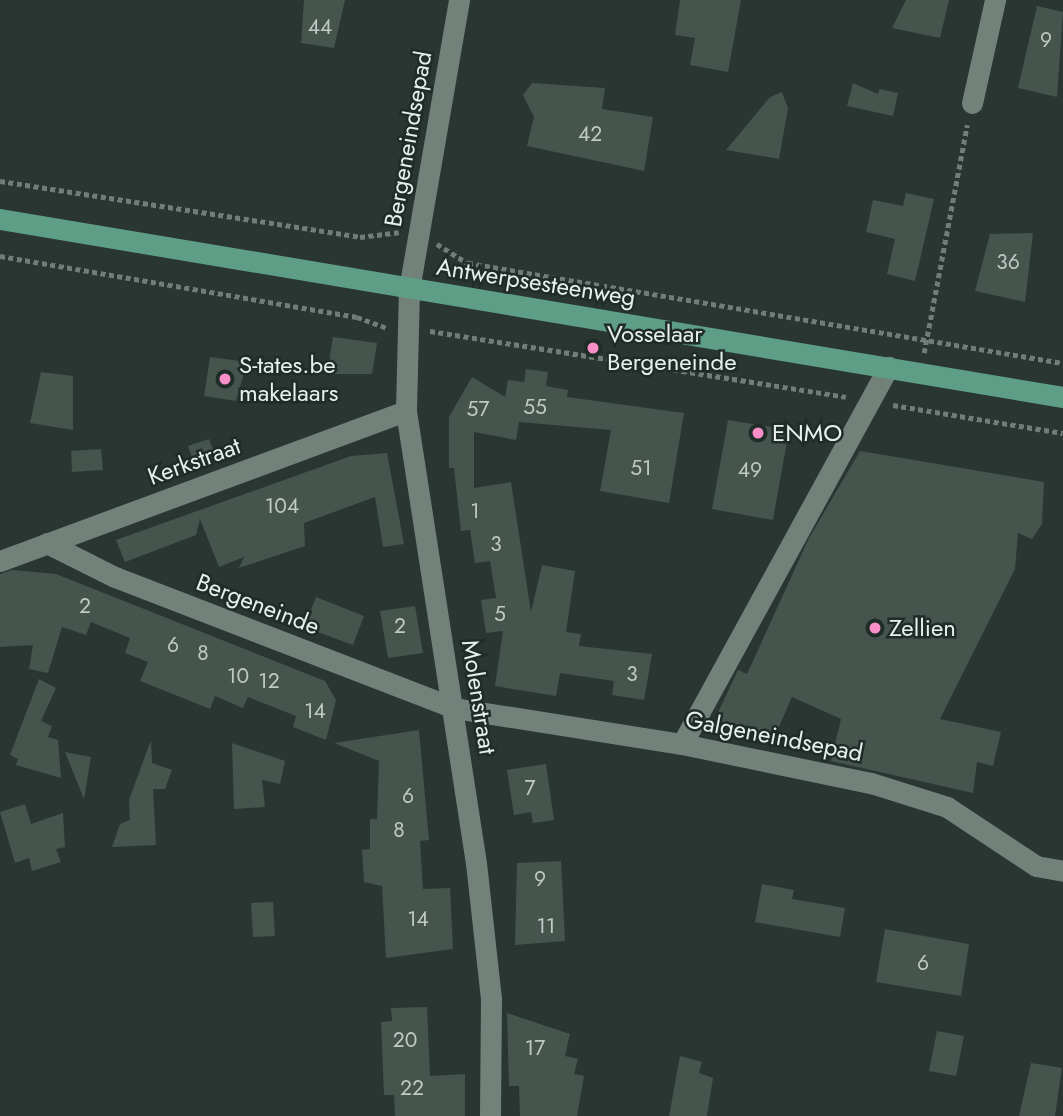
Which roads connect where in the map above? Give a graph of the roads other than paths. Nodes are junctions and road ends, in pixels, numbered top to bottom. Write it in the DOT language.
graph roads {
  1 [pos="459,0"];
  2 [pos="995,0"];
  3 [pos="972,103"];
  4 [pos="0,219"];
  5 [pos="409,288"];
  6 [pos="888,367"];
  7 [pos="1063,397"];
  8 [pos="406,411"];
  9 [pos="47,543"];
  10 [pos="0,561"];
  11 [pos="454,708"];
  12 [pos="682,744"];
  13 [pos="1063,871"];
  14 [pos="490,1116"];
  1 -- 5 [label="street, Bergeneindsepad"];
  2 -- 3 [label="street"];
  4 -- 5 [label="main road, Antwerpsesteenweg"];
  5 -- 6 [label="main road, Antwerpsesteenweg"];
  5 -- 8 [label="street, Molenstraat"];
  6 -- 7 [label="main road, Antwerpsesteenweg"];
  6 -- 12 [label="street"];
  8 -- 9 [label="street, Kerkstraat"];
  8 -- 11 [label="street, Molenstraat"];
  9 -- 10 [label="street, Kerkstraat"];
  9 -- 11 [label="street, Bergeneinde"];
  11 -- 12 [label="street, Galgeneindsepad"];
  11 -- 14 [label="street, Molenstraat"];
  12 -- 13 [label="street, Galgeneindsepad"];
}
